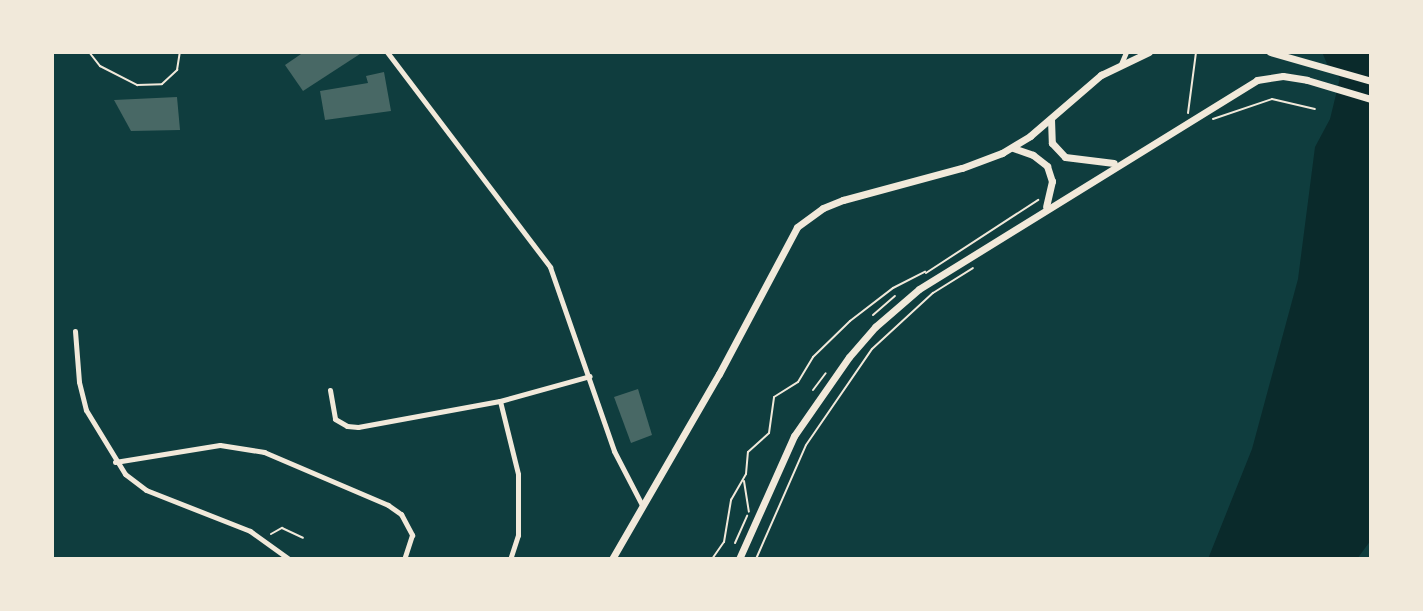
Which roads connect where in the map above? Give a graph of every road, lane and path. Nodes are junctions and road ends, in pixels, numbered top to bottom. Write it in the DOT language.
graph roads {
  1 [pos="89,52"];
  2 [pos="180,52"];
  3 [pos="387,52"];
  4 [pos="1126,52"];
  5 [pos="1149,52"];
  6 [pos="1196,52"];
  7 [pos="1270,52"];
  8 [pos="1121,64"];
  9 [pos="1371,81"];
  10 [pos="1371,99"];
  11 [pos="1315,109"];
  12 [pos="1051,119"];
  13 [pos="1186,122"];
  14 [pos="1204,124"];
  15 [pos="1013,148"];
  16 [pos="1117,163"];
  17 [pos="1046,208"];
  18 [pos="980,263"];
  19 [pos="930,270"];
  20 [pos="75,331"];
  21 [pos="590,376"];
  22 [pos="330,390"];
  23 [pos="500,401"];
  24 [pos="115,462"];
  25 [pos="744,480"];
  26 [pos="642,505"];
  27 [pos="749,512"];
  28 [pos="303,538"];
  29 [pos="265,540"];
  30 [pos="289,559"];
  31 [pos="404,559"];
  32 [pos="510,559"];
  33 [pos="612,559"];
  34 [pos="712,559"];
  35 [pos="739,559"];
  36 [pos="756,559"];
  1 -- 2 [label="lane"];
  3 -- 21 [label="street"];
  4 -- 8 [label="street"];
  5 -- 8 [label="main road"];
  6 -- 13 [label="path"];
  7 -- 9 [label="main road"];
  8 -- 12 [label="main road"];
  10 -- 13 [label="main road"];
  11 -- 14 [label="path"];
  12 -- 15 [label="main road"];
  12 -- 16 [label="main road"];
  13 -- 16 [label="main road"];
  15 -- 17 [label="main road"];
  15 -- 26 [label="main road"];
  16 -- 17 [label="main road"];
  17 -- 35 [label="main road"];
  18 -- 36 [label="path"];
  19 -- 25 [label="path"];
  20 -- 24 [label="street"];
  21 -- 23 [label="street"];
  21 -- 26 [label="street"];
  22 -- 23 [label="street"];
  23 -- 32 [label="street"];
  24 -- 29 [label="street"];
  24 -- 31 [label="street"];
  25 -- 27 [label="path"];
  25 -- 34 [label="path"];
  26 -- 33 [label="main road"];
  28 -- 29 [label="path"];
  29 -- 30 [label="street"];
}
